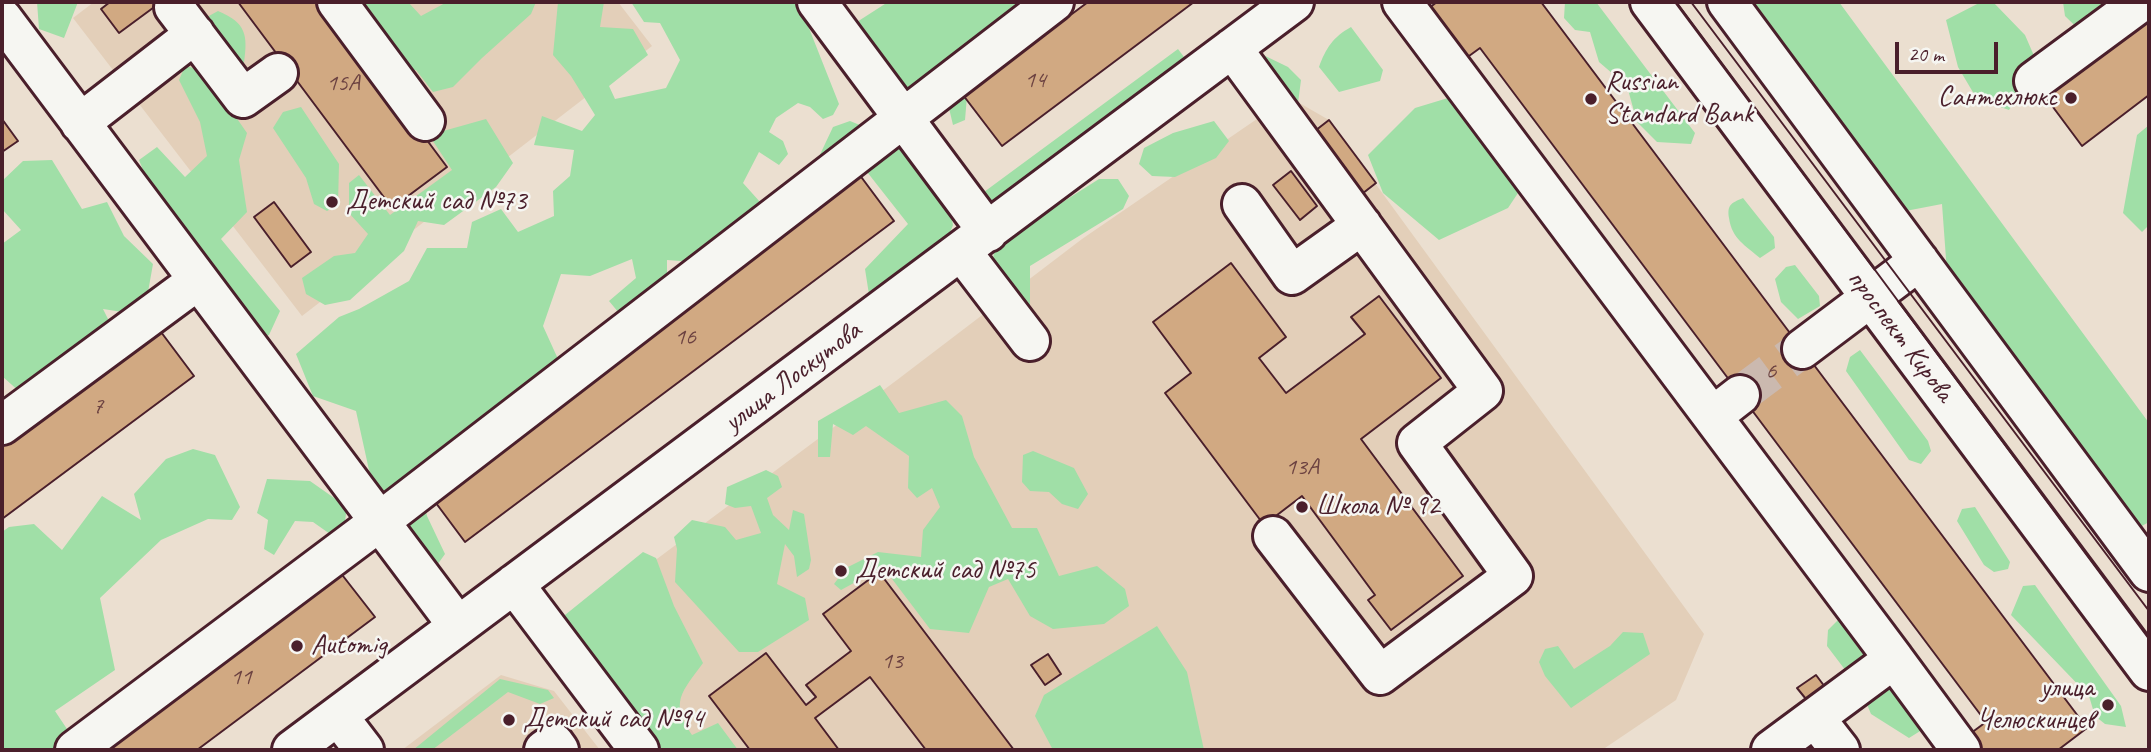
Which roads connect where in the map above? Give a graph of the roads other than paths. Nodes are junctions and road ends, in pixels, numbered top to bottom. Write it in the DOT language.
graph roads {
  1 [pos="337,2"];
  2 [pos="817,2"];
  3 [pos="1054,2"];
  4 [pos="1294,2"];
  5 [pos="1402,2"];
  6 [pos="1650,2"];
  7 [pos="1727,2"];
  8 [pos="2141,2"];
  9 [pos="186,18"];
  10 [pos="6,32"];
  11 [pos="1232,48"];
  12 [pos="278,73"];
  13 [pos="2034,80"];
  14 [pos="902,116"];
  15 [pos="425,121"];
  16 [pos="80,123"];
  17 [pos="1242,204"];
  18 [pos="1362,225"];
  19 [pos="975,242"];
  20 [pos="1919,261"];
  21 [pos="197,281"];
  22 [pos="1870,297"];
  23 [pos="1030,341"];
  24 [pos="1802,349"];
  25 [pos="2,425"];
  26 [pos="379,522"];
  27 [pos="1273,536"];
  28 [pos="2149,572"];
  29 [pos="514,584"];
  30 [pos="458,626"];
  31 [pos="1894,659"];
  32 [pos="2149,671"];
  33 [pos="338,716"];
  34 [pos="1815,718"];
  35 [pos="75,750"];
  36 [pos="292,750"];
  37 [pos="364,750"];
  38 [pos="544,750"];
  39 [pos="559,750"];
  40 [pos="639,750"];
  41 [pos="1771,750"];
  42 [pos="1840,750"];
  43 [pos="1961,750"];
  1 -- 15 [label="street"];
  2 -- 14 [label="street"];
  3 -- 14 [label="street"];
  4 -- 11 [label="street, улица Лоскутова"];
  5 -- 31 [label="street"];
  6 -- 22 [label="street, проспект Кирова"];
  7 -- 20 [label="street"];
  8 -- 13 [label="street"];
  9 -- 12 [label="street"];
  9 -- 16 [label="street"];
  10 -- 16 [label="street"];
  11 -- 18 [label="street"];
  11 -- 19 [label="street, улица Лоскутова"];
  14 -- 19 [label="street"];
  14 -- 26 [label="street"];
  16 -- 21 [label="street"];
  17 -- 18 [label="street"];
  18 -- 27 [label="street"];
  19 -- 23 [label="street"];
  19 -- 29 [label="street, улица Лоскутова"];
  20 -- 22 [label="street"];
  20 -- 28 [label="street"];
  21 -- 25 [label="street"];
  21 -- 26 [label="street"];
  22 -- 24 [label="street"];
  22 -- 32 [label="street, проспект Кирова"];
  26 -- 30 [label="street"];
  26 -- 35 [label="street"];
  29 -- 30 [label="street, улица Лоскутова"];
  29 -- 40 [label="street"];
  30 -- 33 [label="street, улица Лоскутова"];
  31 -- 34 [label="street"];
  31 -- 43 [label="street"];
  33 -- 36 [label="street, улица Лоскутова"];
  33 -- 37 [label="street"];
  34 -- 41 [label="street"];
  34 -- 42 [label="street"];
  38 -- 39 [label="street"];
}
